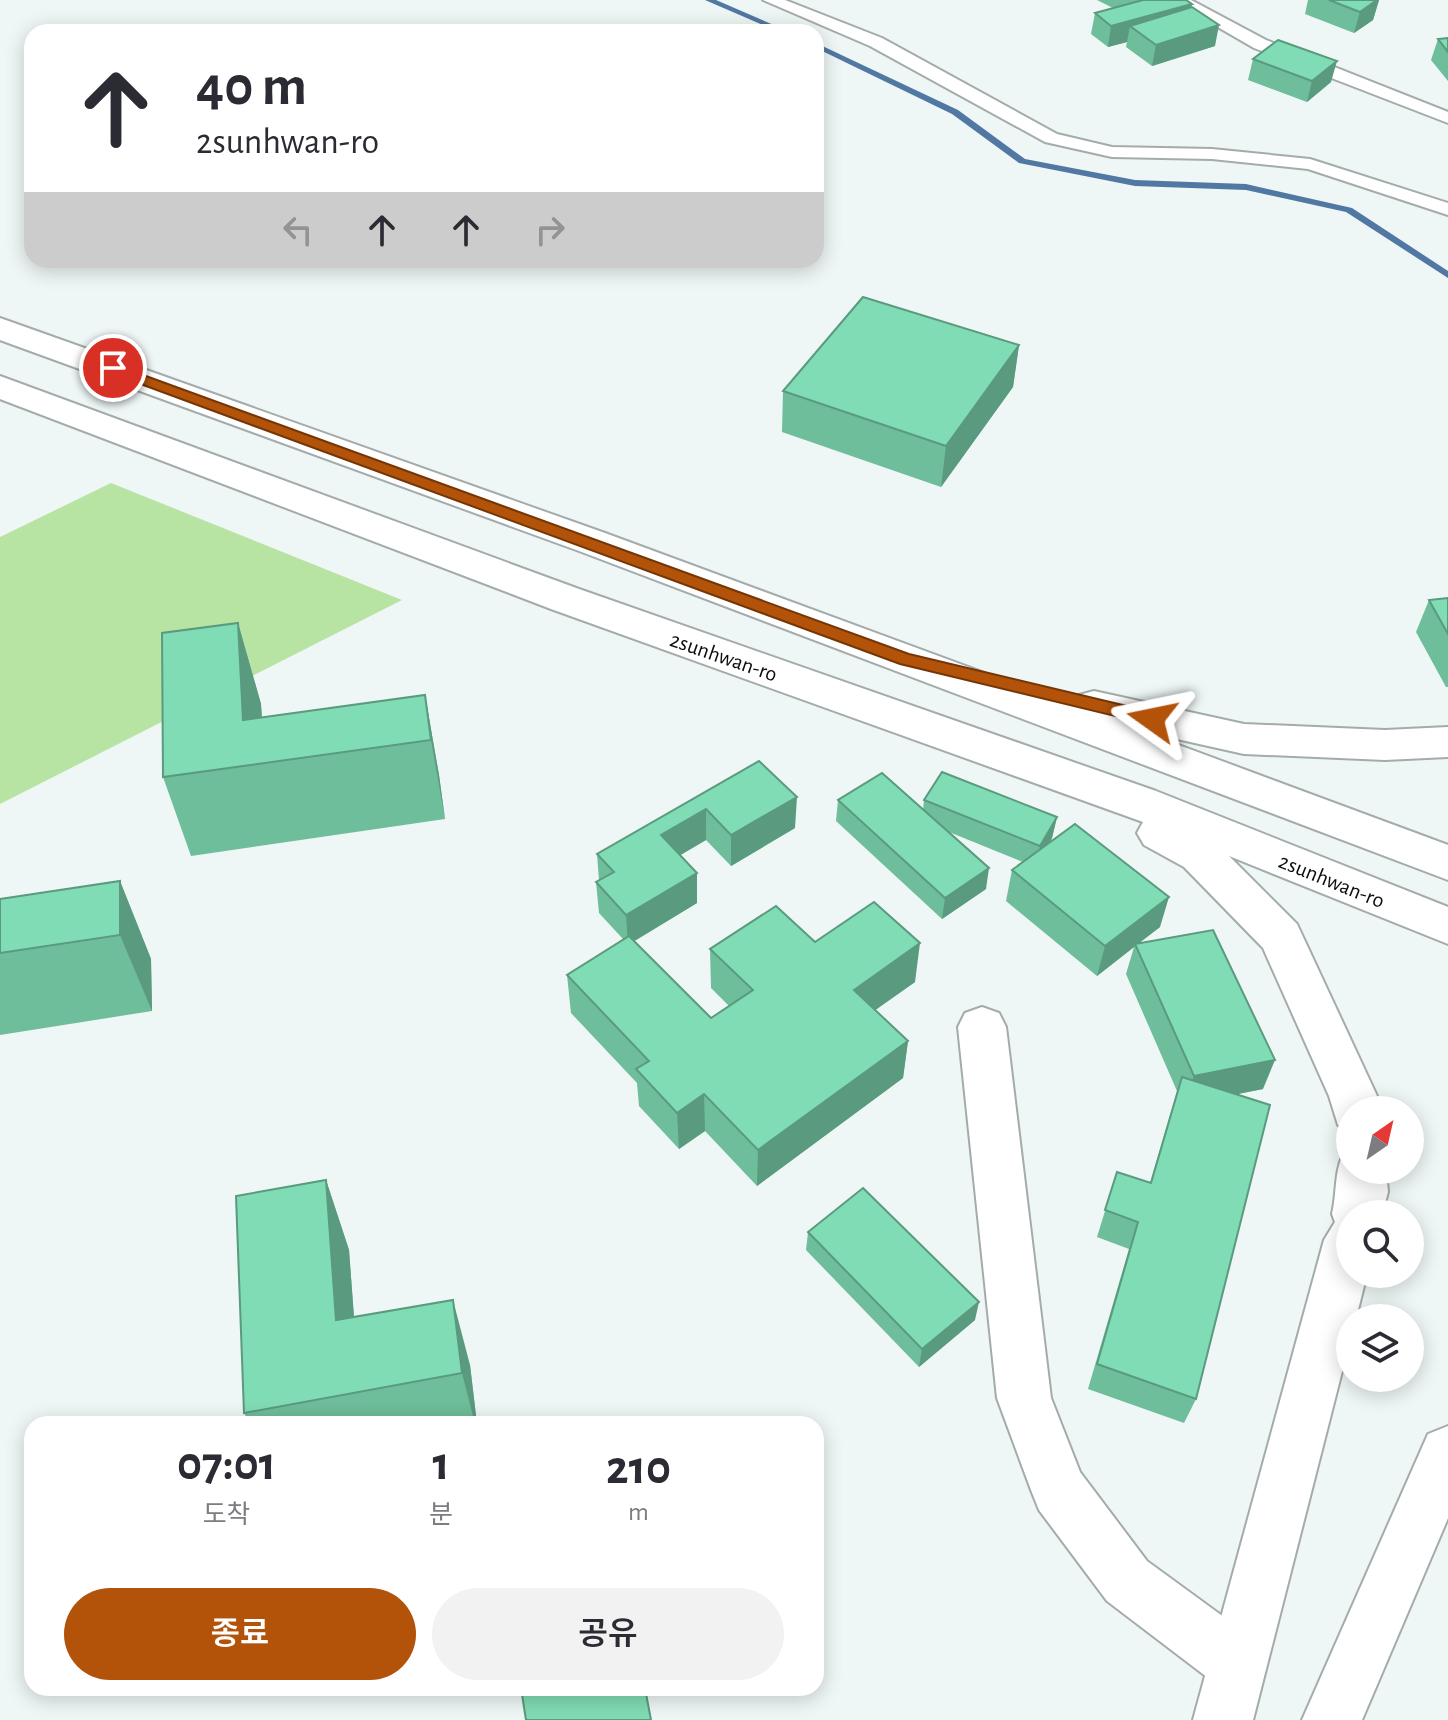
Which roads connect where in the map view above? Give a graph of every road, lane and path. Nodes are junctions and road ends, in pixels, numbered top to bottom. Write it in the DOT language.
graph roads {
  1 [pos="771,0"];
  2 [pos="1179,0"];
  3 [pos="1448,118"];
  4 [pos="1448,209"];
  5 [pos="0,328"];
  6 [pos="0,387"];
  7 [pos="905,659"];
  8 [pos="1448,742"];
  9 [pos="1038,767"];
  10 [pos="1448,863"];
  11 [pos="1448,926"];
  12 [pos="982,1027"];
  13 [pos="1353,1096"];
  14 [pos="1337,1288"];
  15 [pos="1448,1453"];
  16 [pos="1237,1663"];
  17 [pos="1223,1720"];
  18 [pos="1332,1720"];
  1 -- 4 [label="lane"];
  2 -- 3 [label="lane"];
  5 -- 7 [label="street"];
  6 -- 9 [label="street, 2sunhwan-ro"];
  7 -- 8 [label="street"];
  7 -- 10 [label="street"];
  9 -- 11 [label="street, 2sunhwan-ro"];
  9 -- 13 [label="street"];
  12 -- 16 [label="street"];
  14 -- 16 [label="street"];
  15 -- 18 [label="street"];
  16 -- 17 [label="street"];
}
